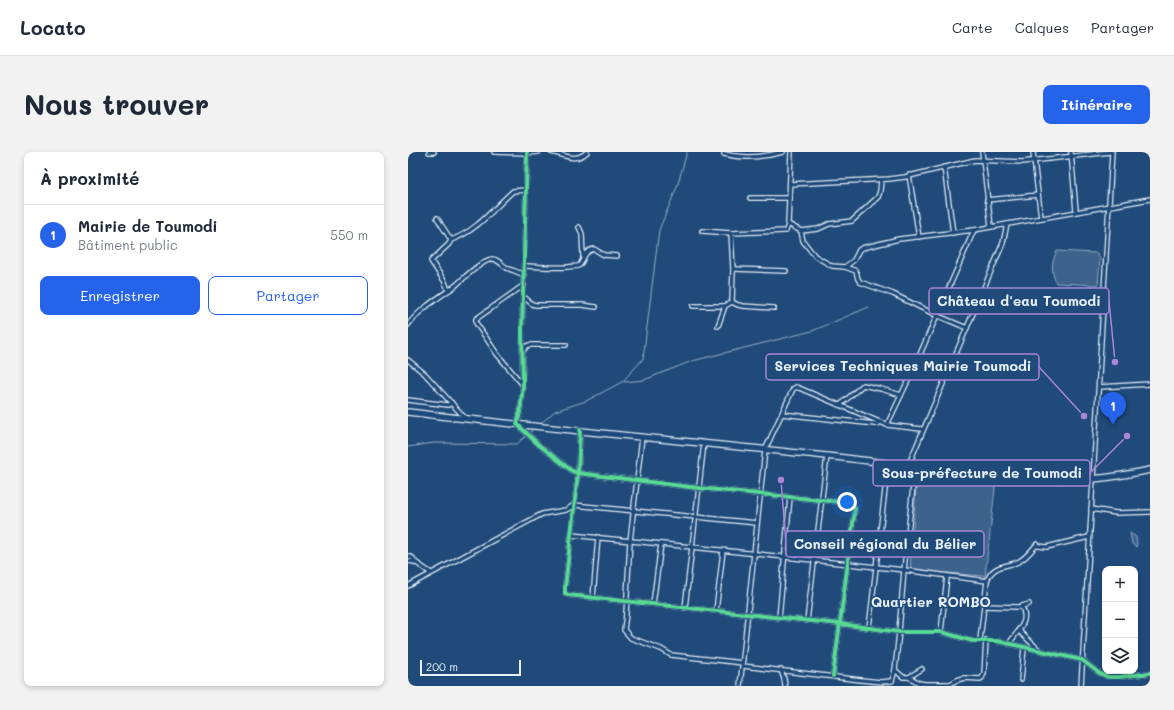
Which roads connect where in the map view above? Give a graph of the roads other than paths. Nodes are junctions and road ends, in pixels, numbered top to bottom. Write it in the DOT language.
graph roads {
  1 [pos="429,152"];
  2 [pos="434,152"];
  3 [pos="494,152"];
  4 [pos="538,152"];
  5 [pos="551,152"];
  6 [pos="587,152"];
  7 [pos="783,152"];
  8 [pos="982,152"];
  9 [pos="1033,152"];
  10 [pos="1111,152"];
  11 [pos="527,153"];
  12 [pos="790,153"];
  13 [pos="724,154"];
  14 [pos="1071,154"];
  15 [pos="983,160"];
  16 [pos="1034,160"];
  17 [pos="944,167"];
  18 [pos="909,176"];
  19 [pos="880,180"];
  20 [pos="790,184"];
  21 [pos="526,190"];
  22 [pos="1038,195"];
  23 [pos="750,198"];
  24 [pos="789,198"];
  25 [pos="1150,199"];
  26 [pos="987,200"];
  27 [pos="1108,206"];
  28 [pos="1076,211"];
  29 [pos="437,218"];
  30 [pos="1041,218"];
  31 [pos="788,224"];
  32 [pos="1007,224"];
  33 [pos="991,226"];
  34 [pos="578,227"];
  35 [pos="974,230"];
  36 [pos="801,231"];
  37 [pos="702,232"];
  38 [pos="731,233"];
  39 [pos="953,233"];
  40 [pos="919,237"];
  41 [pos="451,240"];
  42 [pos="583,256"];
  43 [pos="617,256"];
  44 [pos="525,266"];
  45 [pos="845,267"];
  46 [pos="733,269"];
  47 [pos="786,271"];
  48 [pos="524,275"];
  49 [pos="524,285"];
  50 [pos="448,290"];
  51 [pos="523,296"];
  52 [pos="732,302"];
  53 [pos="693,306"];
  54 [pos="725,306"];
  55 [pos="596,307"];
  56 [pos="774,308"];
  57 [pos="936,315"];
  58 [pos="408,325"];
  59 [pos="718,326"];
  60 [pos="967,328"];
  61 [pos="566,345"];
  62 [pos="522,351"];
  63 [pos="408,360"];
  64 [pos="1150,384"];
  65 [pos="523,385"];
  66 [pos="1099,387"];
  67 [pos="901,395"];
  68 [pos="408,400"];
  69 [pos="452,403"];
  70 [pos="840,405"];
  71 [pos="408,412"];
  72 [pos="782,414"];
  73 [pos="465,418"];
  74 [pos="879,422"];
  75 [pos="517,424"];
  76 [pos="887,425"];
  77 [pos="922,429"];
  78 [pos="580,430"];
  79 [pos="642,436"];
  80 [pos="704,444"];
  81 [pos="765,450"];
  82 [pos="827,456"];
  83 [pos="888,464"];
  84 [pos="908,466"];
  85 [pos="915,468"];
  86 [pos="1150,470"];
  87 [pos="578,473"];
  88 [pos="1093,479"];
  89 [pos="637,480"];
  90 [pos="698,488"];
  91 [pos="760,494"];
  92 [pos="790,497"];
  93 [pos="823,500"];
  94 [pos="574,505"];
  95 [pos="1091,509"];
  96 [pos="634,511"];
  97 [pos="1150,512"];
  98 [pos="695,516"];
  99 [pos="758,523"];
  100 [pos="571,535"];
  101 [pos="1089,536"];
  102 [pos="598,537"];
  103 [pos="630,541"];
  104 [pos="661,544"];
  105 [pos="692,547"];
  106 [pos="723,551"];
  107 [pos="755,554"];
  108 [pos="408,556"];
  109 [pos="785,558"];
  110 [pos="408,561"];
  111 [pos="815,561"];
  112 [pos="414,562"];
  113 [pos="847,564"];
  114 [pos="876,567"];
  115 [pos="904,570"];
  116 [pos="431,573"];
  117 [pos="947,577"];
  118 [pos="987,581"];
  119 [pos="408,586"];
  120 [pos="593,598"];
  121 [pos="626,601"];
  122 [pos="653,604"];
  123 [pos="1029,604"];
  124 [pos="984,606"];
  125 [pos="1021,606"];
  126 [pos="686,608"];
  127 [pos="716,611"];
  128 [pos="748,615"];
  129 [pos="779,618"];
  130 [pos="807,621"];
  131 [pos="840,624"];
  132 [pos="869,628"];
  133 [pos="1019,629"];
  134 [pos="899,632"];
  135 [pos="941,632"];
  136 [pos="980,640"];
  137 [pos="986,640"];
  138 [pos="1009,644"];
  139 [pos="1024,648"];
  140 [pos="1040,651"];
  141 [pos="1082,660"];
  142 [pos="743,664"];
  143 [pos="922,669"];
  144 [pos="781,670"];
  145 [pos="895,670"];
  146 [pos="1150,673"];
  147 [pos="833,676"];
  148 [pos="909,677"];
  149 [pos="1020,680"];
  150 [pos="889,684"];
  151 [pos="740,686"];
  152 [pos="785,686"];
  153 [pos="1081,686"];
  1 -- 2 [label="street"];
  3 -- 11 [label="street"];
  4 -- 11 [label="street"];
  5 -- 6 [label="street"];
  7 -- 13 [label="street"];
  8 -- 15 [label="street"];
  9 -- 16 [label="street"];
  10 -- 14 [label="street"];
  10 -- 27 [label="street"];
  11 -- 21 [label="street"];
  12 -- 20 [label="street"];
  14 -- 16 [label="street"];
  14 -- 28 [label="street"];
  15 -- 16 [label="street"];
  15 -- 17 [label="street"];
  15 -- 26 [label="street"];
  16 -- 22 [label="street"];
  17 -- 18 [label="street"];
  17 -- 39 [label="street"];
  18 -- 19 [label="street"];
  18 -- 40 [label="street"];
  19 -- 20 [label="street"];
  19 -- 36 [label="street"];
  20 -- 24 [label="street"];
  21 -- 41 [label="street"];
  21 -- 44 [label="street"];
  22 -- 26 [label="street"];
  22 -- 30 [label="street"];
  23 -- 24 [label="street"];
  24 -- 31 [label="street"];
  25 -- 27 [label="street"];
  26 -- 33 [label="street"];
  27 -- 28 [label="street"];
  27 -- 66 [label="street"];
  28 -- 30 [label="street"];
  29 -- 41 [label="street"];
  30 -- 32 [label="street"];
  31 -- 36 [label="street"];
  31 -- 38 [label="street"];
  32 -- 33 [label="street"];
  32 -- 60 [label="street"];
  33 -- 35 [label="street"];
  34 -- 42 [label="street"];
  35 -- 39 [label="street"];
  35 -- 57 [label="street"];
  36 -- 45 [label="street"];
  37 -- 38 [label="street"];
  38 -- 46 [label="street"];
  39 -- 40 [label="street"];
  40 -- 45 [label="street"];
  41 -- 50 [label="street"];
  42 -- 43 [label="street"];
  42 -- 44 [label="street"];
  44 -- 48 [label="street"];
  45 -- 57 [label="street"];
  46 -- 47 [label="street"];
  46 -- 52 [label="street"];
  48 -- 49 [label="street"];
  48 -- 50 [label="street"];
  49 -- 51 [label="street"];
  49 -- 65 [label="street"];
  50 -- 58 [label="street"];
  51 -- 55 [label="street"];
  51 -- 62 [label="street"];
  52 -- 54 [label="street"];
  52 -- 56 [label="street"];
  53 -- 54 [label="street"];
  54 -- 59 [label="street"];
  57 -- 60 [label="street"];
  57 -- 67 [label="street"];
  60 -- 77 [label="street"];
  61 -- 62 [label="street"];
  62 -- 65 [label="street"];
  63 -- 69 [label="street"];
  64 -- 66 [label="street"];
  65 -- 75 [label="street"];
  66 -- 88 [label="street"];
  67 -- 70 [label="street"];
  67 -- 76 [label="street"];
  68 -- 69 [label="street"];
  69 -- 73 [label="street"];
  70 -- 72 [label="street"];
  70 -- 74 [label="street"];
  71 -- 73 [label="main road"];
  72 -- 74 [label="street"];
  72 -- 81 [label="street"];
  73 -- 75 [label="main road"];
  74 -- 76 [label="street"];
  75 -- 78 [label="main road"];
  75 -- 87 [label="street"];
  76 -- 77 [label="street"];
  77 -- 84 [label="street"];
  78 -- 79 [label="main road"];
  78 -- 87 [label="street"];
  79 -- 80 [label="main road"];
  79 -- 89 [label="street"];
  80 -- 81 [label="main road"];
  80 -- 90 [label="street"];
  81 -- 82 [label="main road"];
  81 -- 91 [label="street"];
  82 -- 83 [label="main road"];
  82 -- 93 [label="street"];
  83 -- 84 [label="main road"];
  83 -- 114 [label="street"];
  84 -- 85 [label="main road"];
  85 -- 88 [label="main road"];
  85 -- 115 [label="street"];
  86 -- 88 [label="main road"];
  87 -- 89 [label="street"];
  87 -- 94 [label="street"];
  88 -- 95 [label="street"];
  89 -- 90 [label="street"];
  89 -- 96 [label="street"];
  90 -- 91 [label="street"];
  90 -- 98 [label="street"];
  91 -- 92 [label="street"];
  91 -- 99 [label="street"];
  92 -- 93 [label="street"];
  92 -- 109 [label="street"];
  93 -- 111 [label="street"];
  93 -- 113 [label="street"];
  94 -- 96 [label="street"];
  94 -- 100 [label="street"];
  94 -- 116 [label="street"];
  95 -- 97 [label="street"];
  95 -- 101 [label="street"];
  96 -- 98 [label="street"];
  96 -- 103 [label="street"];
  98 -- 99 [label="street"];
  98 -- 105 [label="street"];
  99 -- 107 [label="street"];
  100 -- 102 [label="street"];
  100 -- 120 [label="street"];
  101 -- 118 [label="street"];
  101 -- 141 [label="street"];
  102 -- 103 [label="street"];
  102 -- 120 [label="street"];
  103 -- 104 [label="street"];
  103 -- 121 [label="street"];
  104 -- 105 [label="street"];
  104 -- 122 [label="street"];
  105 -- 106 [label="street"];
  105 -- 126 [label="street"];
  106 -- 107 [label="street"];
  106 -- 127 [label="street"];
  107 -- 109 [label="street"];
  107 -- 128 [label="street"];
  108 -- 112 [label="street"];
  109 -- 111 [label="street"];
  109 -- 129 [label="street"];
  110 -- 112 [label="street"];
  111 -- 113 [label="street"];
  111 -- 130 [label="street"];
  112 -- 116 [label="street"];
  113 -- 114 [label="street"];
  113 -- 131 [label="street"];
  114 -- 115 [label="street"];
  114 -- 132 [label="street"];
  115 -- 117 [label="street"];
  115 -- 134 [label="street"];
  116 -- 119 [label="street"];
  117 -- 118 [label="street"];
  117 -- 135 [label="street"];
  118 -- 124 [label="street"];
  120 -- 121 [label="street"];
  121 -- 122 [label="street"];
  121 -- 142 [label="street"];
  122 -- 126 [label="street"];
  123 -- 125 [label="street"];
  124 -- 125 [label="street"];
  124 -- 136 [label="street"];
  125 -- 133 [label="street"];
  126 -- 127 [label="street"];
  127 -- 128 [label="street"];
  128 -- 129 [label="street"];
  128 -- 142 [label="street"];
  129 -- 130 [label="street"];
  130 -- 131 [label="street"];
  131 -- 132 [label="street"];
  131 -- 147 [label="street"];
  132 -- 134 [label="street"];
  133 -- 138 [label="street"];
  133 -- 140 [label="street"];
  134 -- 135 [label="street"];
  134 -- 145 [label="street"];
  135 -- 136 [label="street"];
  136 -- 137 [label="street"];
  137 -- 138 [label="street"];
  137 -- 148 [label="street"];
  138 -- 139 [label="street"];
  139 -- 140 [label="street"];
  139 -- 149 [label="street"];
  140 -- 141 [label="street"];
  141 -- 146 [label="street"];
  141 -- 153 [label="street"];
  142 -- 144 [label="street"];
  142 -- 151 [label="street"];
  143 -- 148 [label="street"];
  144 -- 147 [label="street"];
  144 -- 152 [label="street"];
  145 -- 148 [label="street"];
  145 -- 150 [label="street"];
  147 -- 150 [label="street"];
}
